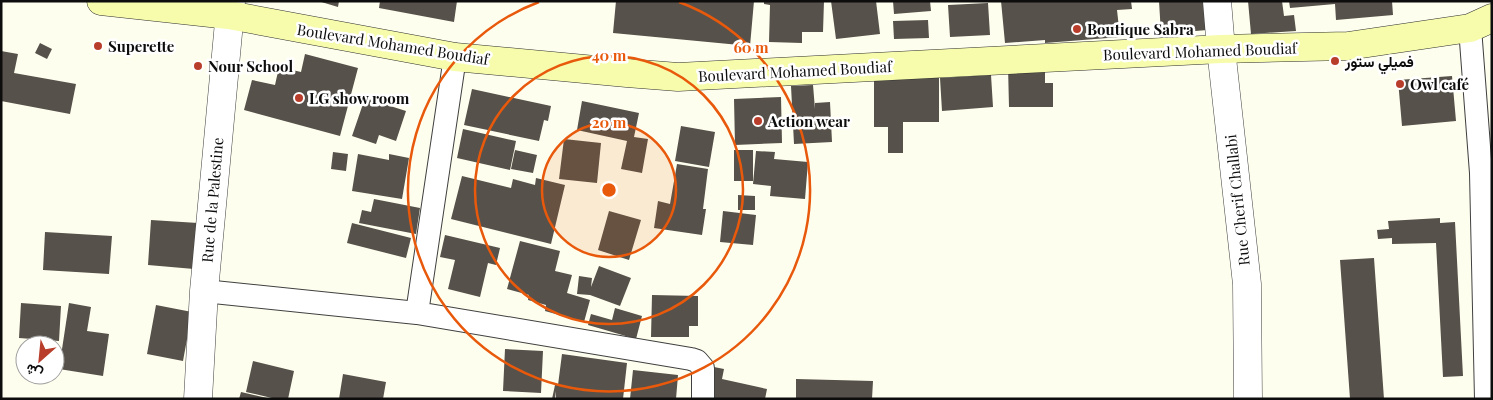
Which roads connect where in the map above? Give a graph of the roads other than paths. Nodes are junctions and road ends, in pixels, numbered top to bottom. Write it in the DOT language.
graph roads {
  1 [pos="101,1"];
  2 [pos="1217,1"];
  3 [pos="230,8"];
  4 [pos="1481,23"];
  5 [pos="1221,49"];
  6 [pos="455,57"];
  7 [pos="1488,283"];
  8 [pos="204,291"];
  9 [pos="417,313"];
  10 [pos="198,399"];
  11 [pos="703,399"];
  12 [pos="1248,399"];
  13 [pos="1486,399"];
  1 -- 3 [label="main road, Boulevard Mohamed Boudiaf"];
  2 -- 5 [label="street, Rue Cherif Challabi"];
  3 -- 6 [label="main road, Boulevard Mohamed Boudiaf"];
  3 -- 8 [label="street, Rue de la Palestine"];
  4 -- 5 [label="main road, Boulevard Mohamed Boudiaf"];
  4 -- 7 [label="street"];
  5 -- 6 [label="main road, Boulevard Mohamed Boudiaf"];
  5 -- 12 [label="street, Rue Cherif Challabi"];
  6 -- 9 [label="street"];
  7 -- 13 [label="street"];
  8 -- 9 [label="street"];
  8 -- 10 [label="street, Rue de la Palestine"];
  9 -- 11 [label="street"];
}
